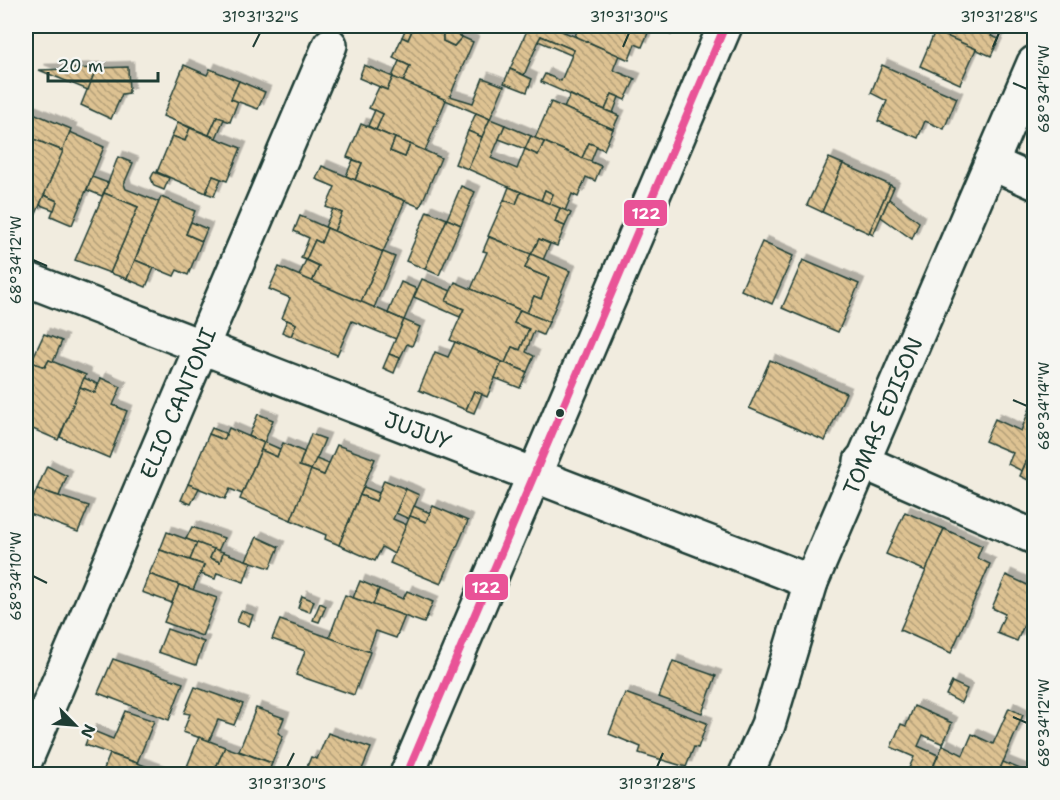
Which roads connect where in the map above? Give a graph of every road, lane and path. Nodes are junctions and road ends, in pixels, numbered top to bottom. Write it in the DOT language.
graph roads {
  1 [pos="725,26"];
  2 [pos="330,45"];
  3 [pos="1035,63"];
  4 [pos="991,163"];
  5 [pos="1035,182"];
  6 [pos="26,279"];
  7 [pos="201,346"];
  8 [pos="861,461"];
  9 [pos="533,476"];
  10 [pos="1035,537"];
  11 [pos="811,582"];
  12 [pos="26,759"];
  13 [pos="407,774"];
  14 [pos="746,774"];
  1 -- 9 [label="street"];
  2 -- 7 [label="street, ELIO CANTONI"];
  3 -- 4 [label="street, TOMAS EDISON"];
  4 -- 5 [label="street"];
  4 -- 8 [label="street, TOMAS EDISON"];
  6 -- 7 [label="street, JUJUY"];
  7 -- 9 [label="street, JUJUY"];
  7 -- 12 [label="street, ELIO CANTONI"];
  8 -- 10 [label="street"];
  8 -- 11 [label="street, TOMAS EDISON"];
  9 -- 11 [label="street, JUJUY"];
  9 -- 13 [label="street"];
  11 -- 14 [label="street, TOMAS EDISON"];
}
